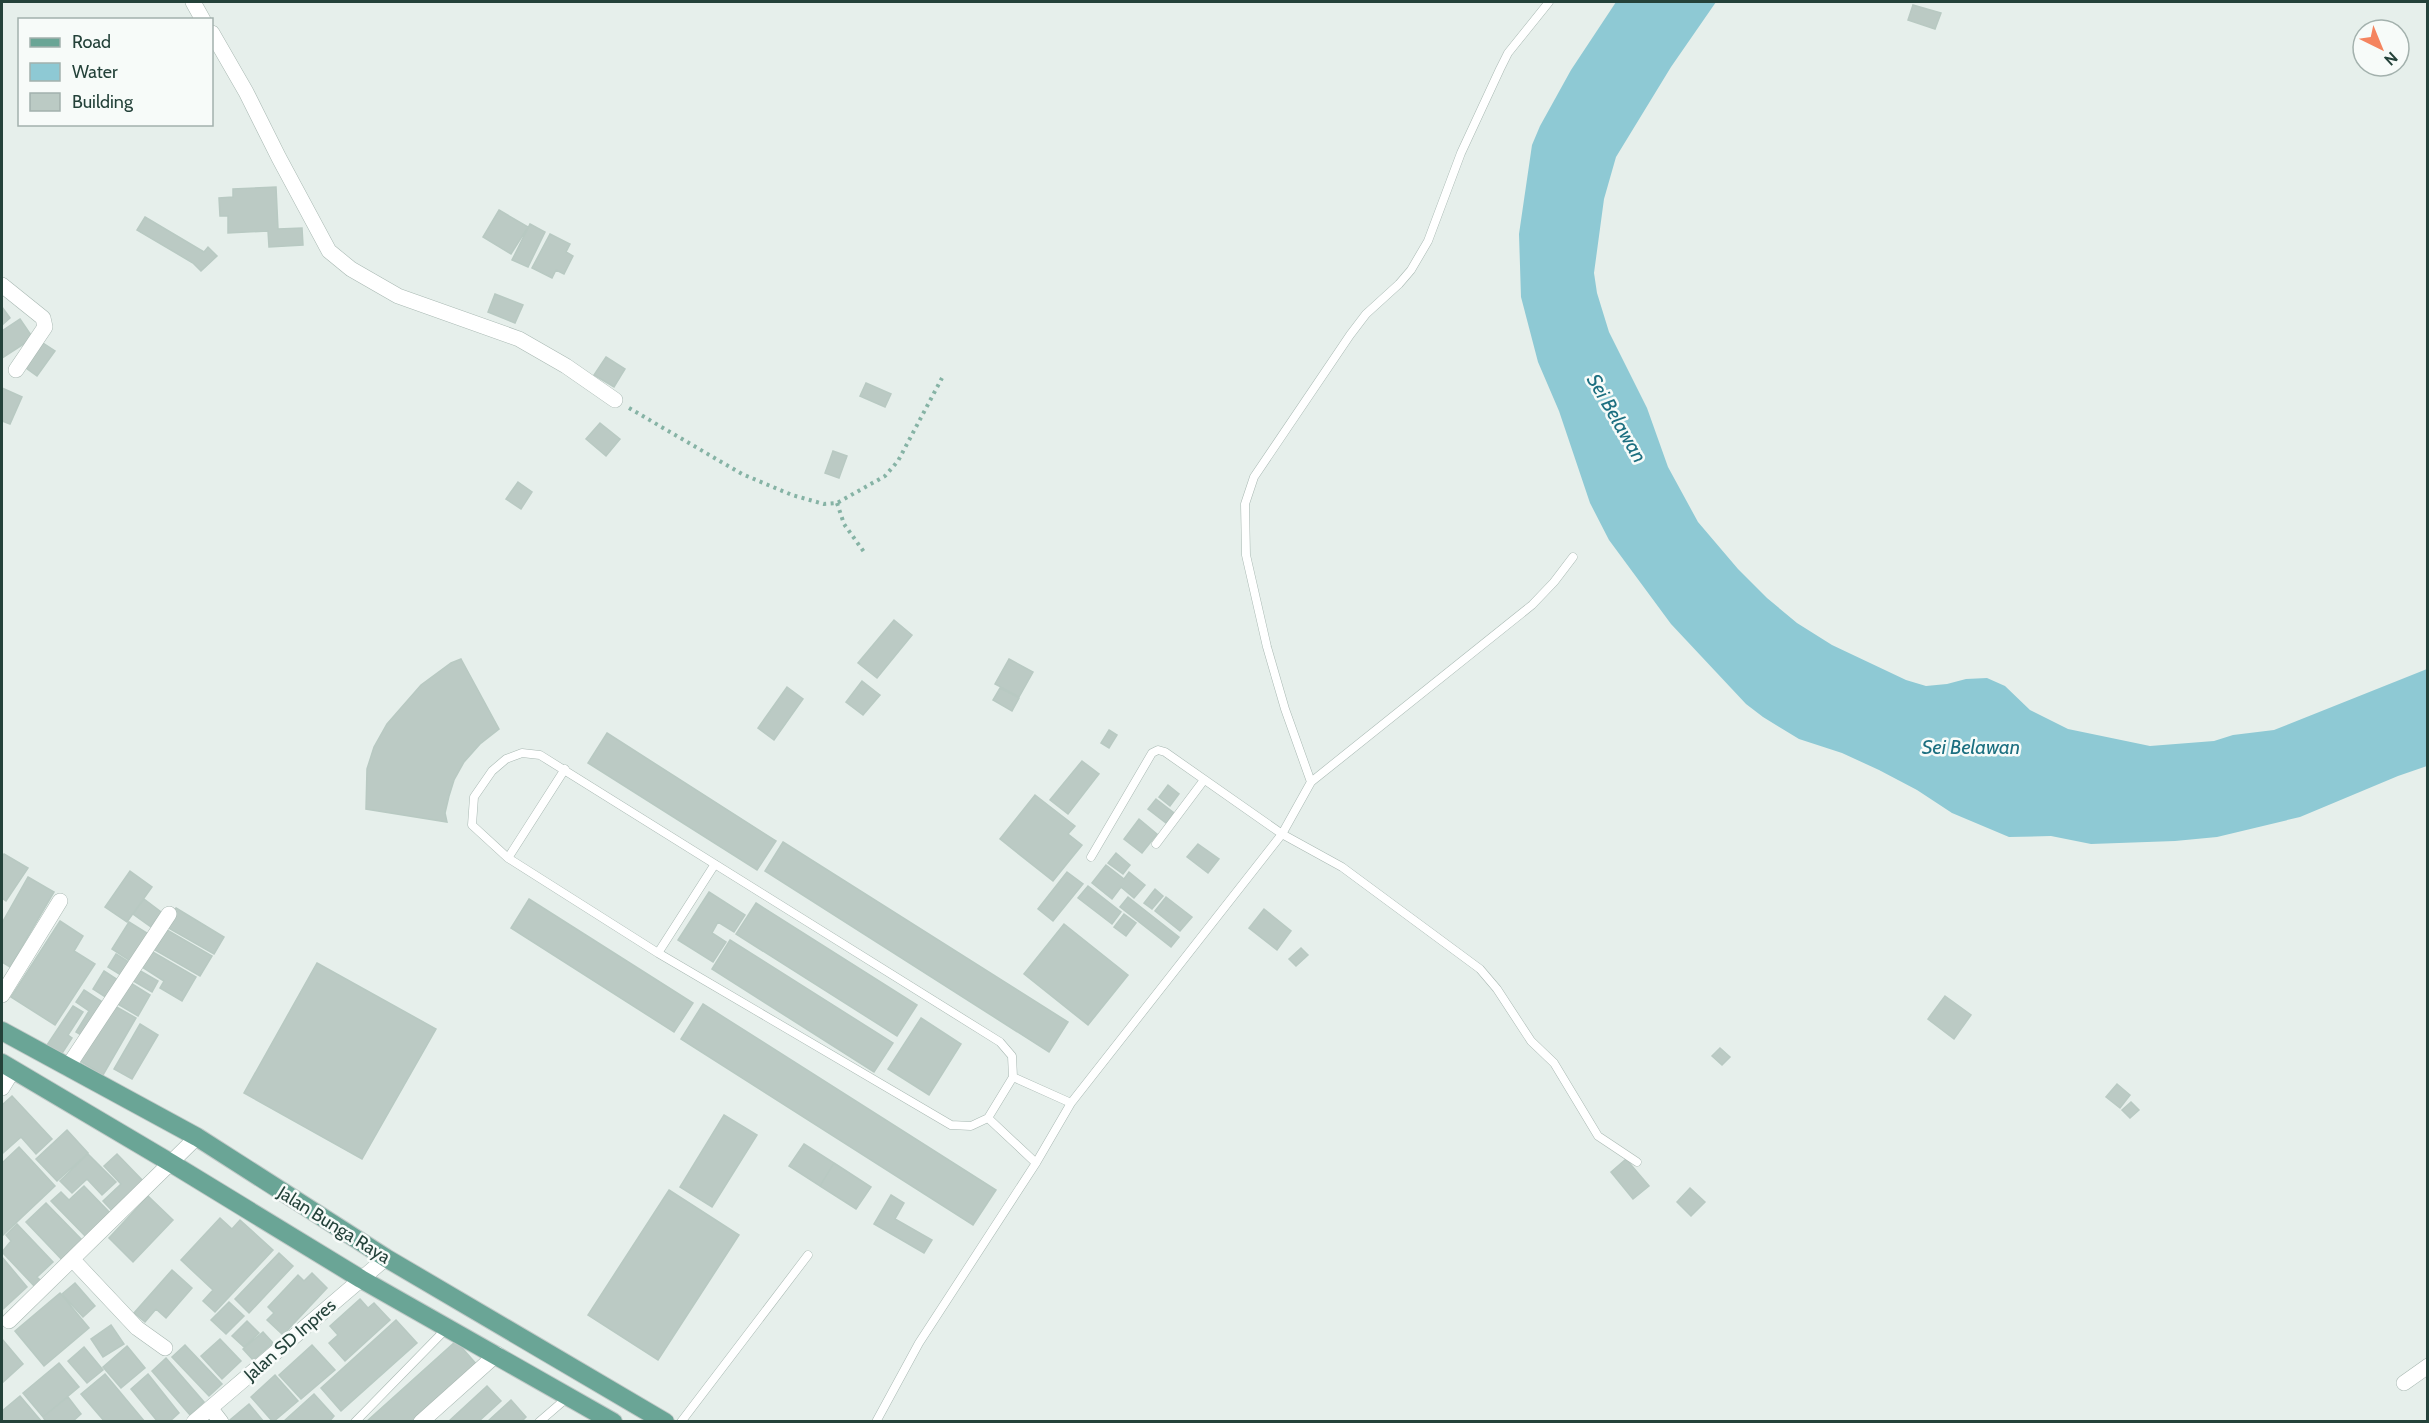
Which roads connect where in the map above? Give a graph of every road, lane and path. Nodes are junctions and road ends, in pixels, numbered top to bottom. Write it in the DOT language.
graph roads {
  1 [pos="193,2"];
  2 [pos="1549,2"];
  3 [pos="202,18"];
  4 [pos="213,35"];
  5 [pos="2,285"];
  6 [pos="16,370"];
  7 [pos="942,378"];
  8 [pos="615,400"];
  9 [pos="837,503"];
  10 [pos="864,552"];
  11 [pos="1573,557"];
  12 [pos="565,769"];
  13 [pos="1204,780"];
  14 [pos="1311,782"];
  15 [pos="1282,834"];
  16 [pos="1156,844"];
  17 [pos="1091,857"];
  18 [pos="508,858"];
  19 [pos="715,864"];
  20 [pos="60,902"];
  21 [pos="169,914"];
  22 [pos="658,953"];
  23 [pos="2,995"];
  24 [pos="2,1030"];
  25 [pos="7,1067"];
  26 [pos="67,1068"];
  27 [pos="1013,1077"];
  28 [pos="2,1088"];
  29 [pos="1071,1103"];
  30 [pos="988,1118"];
  31 [pos="196,1137"];
  32 [pos="1637,1162"];
  33 [pos="171,1163"];
  34 [pos="1035,1163"];
  35 [pos="808,1255"];
  36 [pos="386,1258"];
  37 [pos="73,1260"];
  38 [pos="361,1279"];
  39 [pos="9,1321"];
  40 [pos="448,1327"];
  41 [pos="165,1348"];
  42 [pos="497,1354"];
  43 [pos="2427,1366"];
  44 [pos="2404,1383"];
  45 [pos="569,1396"];
  46 [pos="210,1409"];
  47 [pos="194,1422"];
  48 [pos="221,1422"];
  49 [pos="355,1422"];
  50 [pos="421,1422"];
  51 [pos="539,1422"];
  52 [pos="613,1422"];
  53 [pos="665,1422"];
  54 [pos="681,1422"];
  55 [pos="876,1422"];
  1 -- 3 [label="street"];
  2 -- 14 [label="lane"];
  4 -- 8 [label="street"];
  5 -- 6 [label="street"];
  7 -- 9 [label="path"];
  8 -- 9 [label="path"];
  9 -- 10 [label="path"];
  11 -- 14 [label="lane"];
  12 -- 18 [label="lane"];
  12 -- 18 [label="lane"];
  12 -- 19 [label="lane"];
  13 -- 15 [label="lane"];
  13 -- 16 [label="lane"];
  13 -- 17 [label="lane"];
  14 -- 15 [label="lane"];
  15 -- 29 [label="lane"];
  15 -- 32 [label="lane"];
  18 -- 22 [label="lane"];
  19 -- 22 [label="lane"];
  19 -- 27 [label="lane"];
  20 -- 23 [label="street"];
  21 -- 26 [label="street"];
  22 -- 30 [label="lane"];
  24 -- 26 [label="main road, Jalan Bunga Raya"];
  25 -- 28 [label="street"];
  25 -- 33 [label="main road, Jalan Bunga Raya"];
  26 -- 31 [label="main road, Jalan Bunga Raya"];
  27 -- 29 [label="lane"];
  27 -- 30 [label="lane"];
  29 -- 34 [label="lane"];
  30 -- 34 [label="lane"];
  31 -- 33 [label="street"];
  31 -- 36 [label="main road, Jalan Bunga Raya"];
  33 -- 37 [label="street"];
  33 -- 38 [label="main road, Jalan Bunga Raya"];
  34 -- 55 [label="lane"];
  35 -- 54 [label="lane"];
  36 -- 38 [label="street, Jalan SD Inpres"];
  36 -- 53 [label="main road, Jalan Bunga Raya"];
  37 -- 39 [label="street"];
  37 -- 41 [label="street"];
  38 -- 40 [label="main road, Jalan Bunga Raya"];
  38 -- 46 [label="street, Jalan SD Inpres"];
  40 -- 42 [label="main road, Jalan Bunga Raya"];
  40 -- 49 [label="lane"];
  42 -- 45 [label="main road, Jalan Bunga Raya"];
  42 -- 50 [label="street"];
  43 -- 44 [label="street"];
  45 -- 51 [label="lane"];
  45 -- 52 [label="main road, Jalan Bunga Raya"];
  46 -- 47 [label="street, Jalan SD Inpres"];
  46 -- 48 [label="street"];
}
